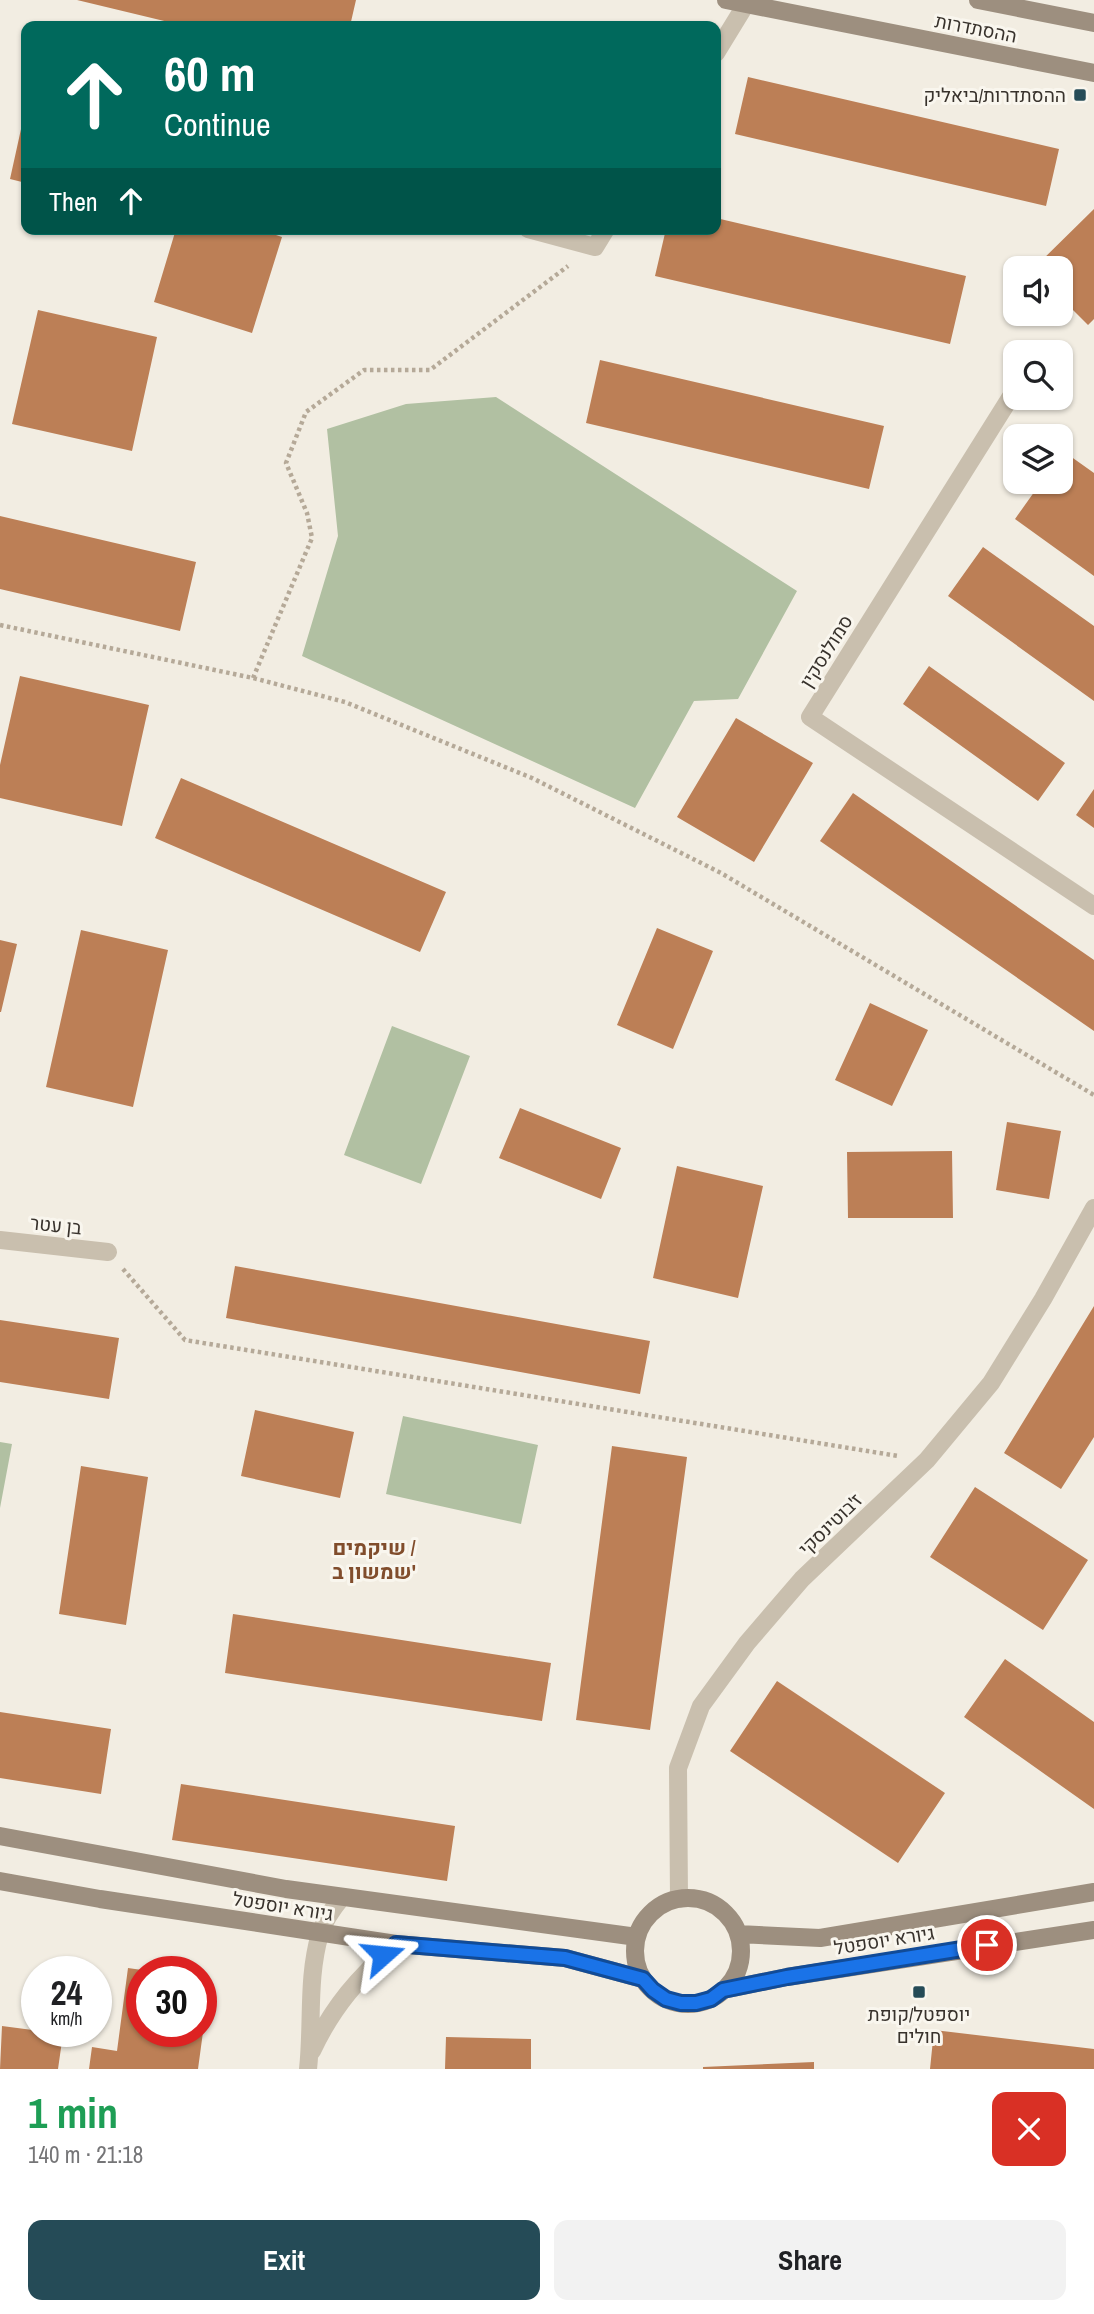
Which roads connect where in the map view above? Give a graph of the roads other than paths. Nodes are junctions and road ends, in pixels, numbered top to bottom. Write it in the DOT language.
graph roads {
  1 [pos="726,0"];
  2 [pos="978,0"];
  3 [pos="746,4"];
  4 [pos="1094,23"];
  5 [pos="721,45"];
  6 [pos="1094,73"];
  7 [pos="550,235"];
  8 [pos="602,235"];
  9 [pos="1003,409"];
  10 [pos="1094,906"];
  11 [pos="1094,1208"];
  12 [pos="0,1240"];
  13 [pos="108,1252"];
  14 [pos="0,1836"];
  15 [pos="0,1881"];
  16 [pos="1094,1892"];
  17 [pos="342,1897"];
  18 [pos="678,1899"];
  19 [pos="1094,1930"];
  20 [pos="320,1933"];
  21 [pos="738,1934"];
  22 [pos="637,1937"];
  23 [pos="396,1944"];
  24 [pos="643,1979"];
  25 [pos="723,1990"];
  26 [pos="309,2063"];
  1 -- 3 [label="street, ההסתדרות"];
  2 -- 4 [label="street, ההסתדרות"];
  3 -- 5 [label="street"];
  3 -- 6 [label="street, ההסתדרות"];
  7 -- 8 [label="street"];
  9 -- 10 [label="street, סמולנסקין"];
  11 -- 18 [label="street, ז'בוטינסקי"];
  12 -- 13 [label="street, בן עטר"];
  14 -- 17 [label="street, גיורא יוספטל"];
  15 -- 20 [label="street, גיורא יוספטל"];
  16 -- 21 [label="street, גיורא יוספטל"];
  17 -- 20 [label="street"];
  17 -- 22 [label="street, גיורא יוספטל"];
  18 -- 21 [label="street"];
  18 -- 22 [label="street"];
  19 -- 25 [label="street, גיורא יוספטל"];
  20 -- 23 [label="street, גיורא יוספטל"];
  20 -- 26 [label="street"];
  21 -- 25 [label="street"];
  22 -- 24 [label="street"];
  23 -- 24 [label="street, גיורא יוספטל"];
  23 -- 26 [label="street"];
  24 -- 25 [label="street"];
}
